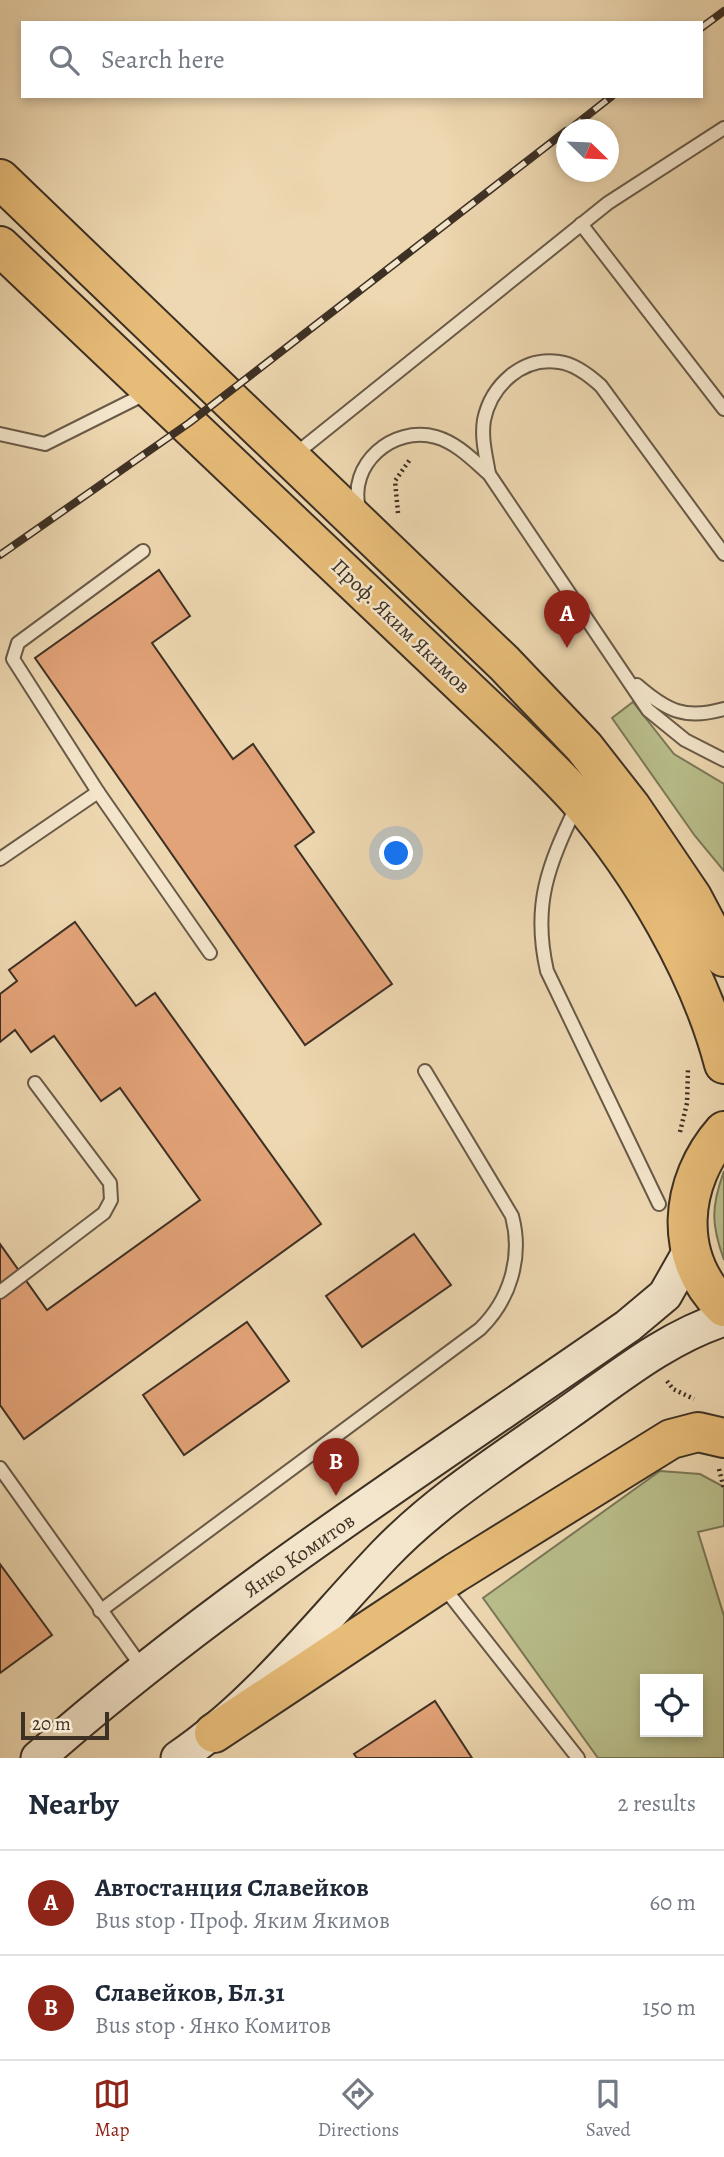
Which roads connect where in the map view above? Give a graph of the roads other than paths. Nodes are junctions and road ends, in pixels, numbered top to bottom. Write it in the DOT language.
graph roads {
  1 [pos="724,128"];
  2 [pos="0,179"];
  3 [pos="581,225"];
  4 [pos="0,246"];
  5 [pos="153,390"];
  6 [pos="724,410"];
  7 [pos="0,434"];
  8 [pos="289,459"];
  9 [pos="489,474"];
  10 [pos="143,551"];
  11 [pos="724,554"];
  12 [pos="397,563"];
  13 [pos="624,673"];
  14 [pos="724,709"];
  15 [pos="724,760"];
  16 [pos="98,792"];
  17 [pos="579,800"];
  18 [pos="0,859"];
  19 [pos="210,953"];
  20 [pos="724,957"];
  21 [pos="724,1064"];
  22 [pos="425,1072"];
  23 [pos="35,1083"];
  24 [pos="724,1129"];
  25 [pos="659,1204"];
  26 [pos="690,1251"];
  27 [pos="0,1292"];
  28 [pos="724,1307"];
  29 [pos="724,1319"];
  30 [pos="724,1438"];
  31 [pos="0,1468"];
  32 [pos="441,1583"];
  33 [pos="100,1611"];
  34 [pos="144,1670"];
  35 [pos="214,1733"];
  36 [pos="38,1758"];
  37 [pos="177,1758"];
  38 [pos="578,1758"];
  1 -- 3 [label="lane"];
  2 -- 8 [label="highway, Проф. Яким Якимов"];
  3 -- 6 [label="lane"];
  3 -- 8 [label="lane"];
  4 -- 5 [label="highway, Проф. Яким Якимов"];
  5 -- 7 [label="lane"];
  5 -- 17 [label="highway, Проф. Яким Якимов"];
  8 -- 12 [label="highway, Проф. Яким Якимов"];
  9 -- 11 [label="lane"];
  9 -- 12 [label="lane"];
  9 -- 13 [label="lane"];
  10 -- 16 [label="lane"];
  12 -- 20 [label="highway, Проф. Яким Якимов"];
  13 -- 14 [label="lane"];
  13 -- 15 [label="lane"];
  16 -- 18 [label="lane"];
  16 -- 19 [label="lane"];
  17 -- 21 [label="highway, Проф. Яким Якимов"];
  17 -- 25 [label="lane"];
  22 -- 33 [label="lane"];
  23 -- 27 [label="lane"];
  24 -- 26 [label="highway"];
  26 -- 28 [label="highway"];
  26 -- 34 [label="main road, Янко Комитов"];
  29 -- 35 [label="main road"];
  30 -- 32 [label="highway"];
  31 -- 33 [label="lane"];
  32 -- 35 [label="highway"];
  32 -- 38 [label="lane"];
  33 -- 34 [label="lane"];
  34 -- 36 [label="main road, Янко Комитов"];
  35 -- 37 [label="main road"];
}
